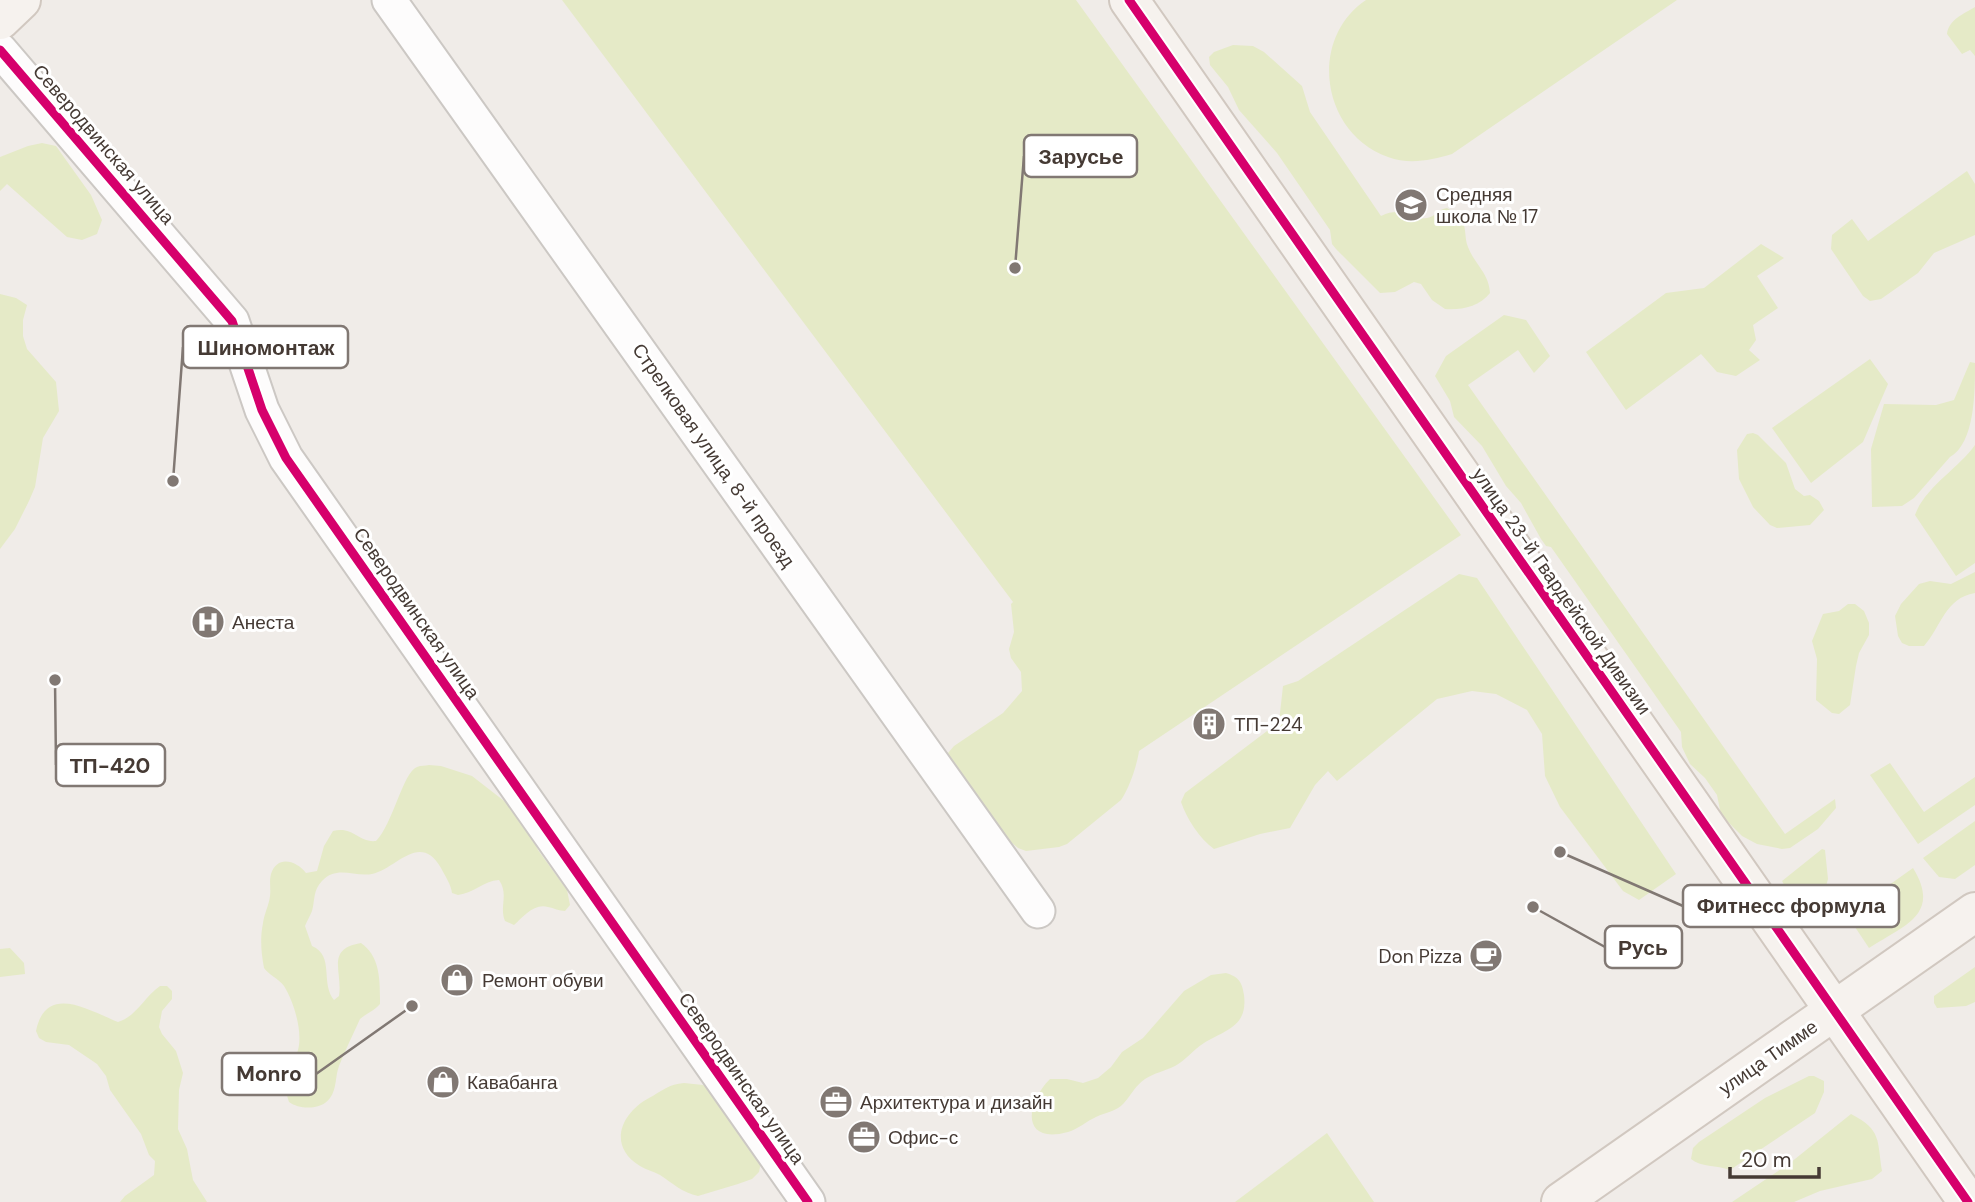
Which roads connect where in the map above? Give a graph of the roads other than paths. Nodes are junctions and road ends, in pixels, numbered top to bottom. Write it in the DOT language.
graph roads {
  1 [pos="21,0"];
  2 [pos="389,0"];
  3 [pos="1129,0"];
  4 [pos="0,20"];
  5 [pos="0,50"];
  6 [pos="1038,911"];
  7 [pos="1975,912"];
  8 [pos="1834,1010"];
  9 [pos="808,1202"];
  10 [pos="1561,1202"];
  11 [pos="1968,1202"];
  1 -- 4 [label="street"];
  2 -- 6 [label="street, Стрелковая улица, 8-й проезд"];
  3 -- 8 [label="street, улица 23-й Гвардейской Дивизии"];
  5 -- 9 [label="street, Северодвинская улица"];
  7 -- 8 [label="street, улица Тимме"];
  8 -- 10 [label="street, улица Тимме"];
  8 -- 11 [label="street, улица 23-й Гвардейской Дивизии"];
}
